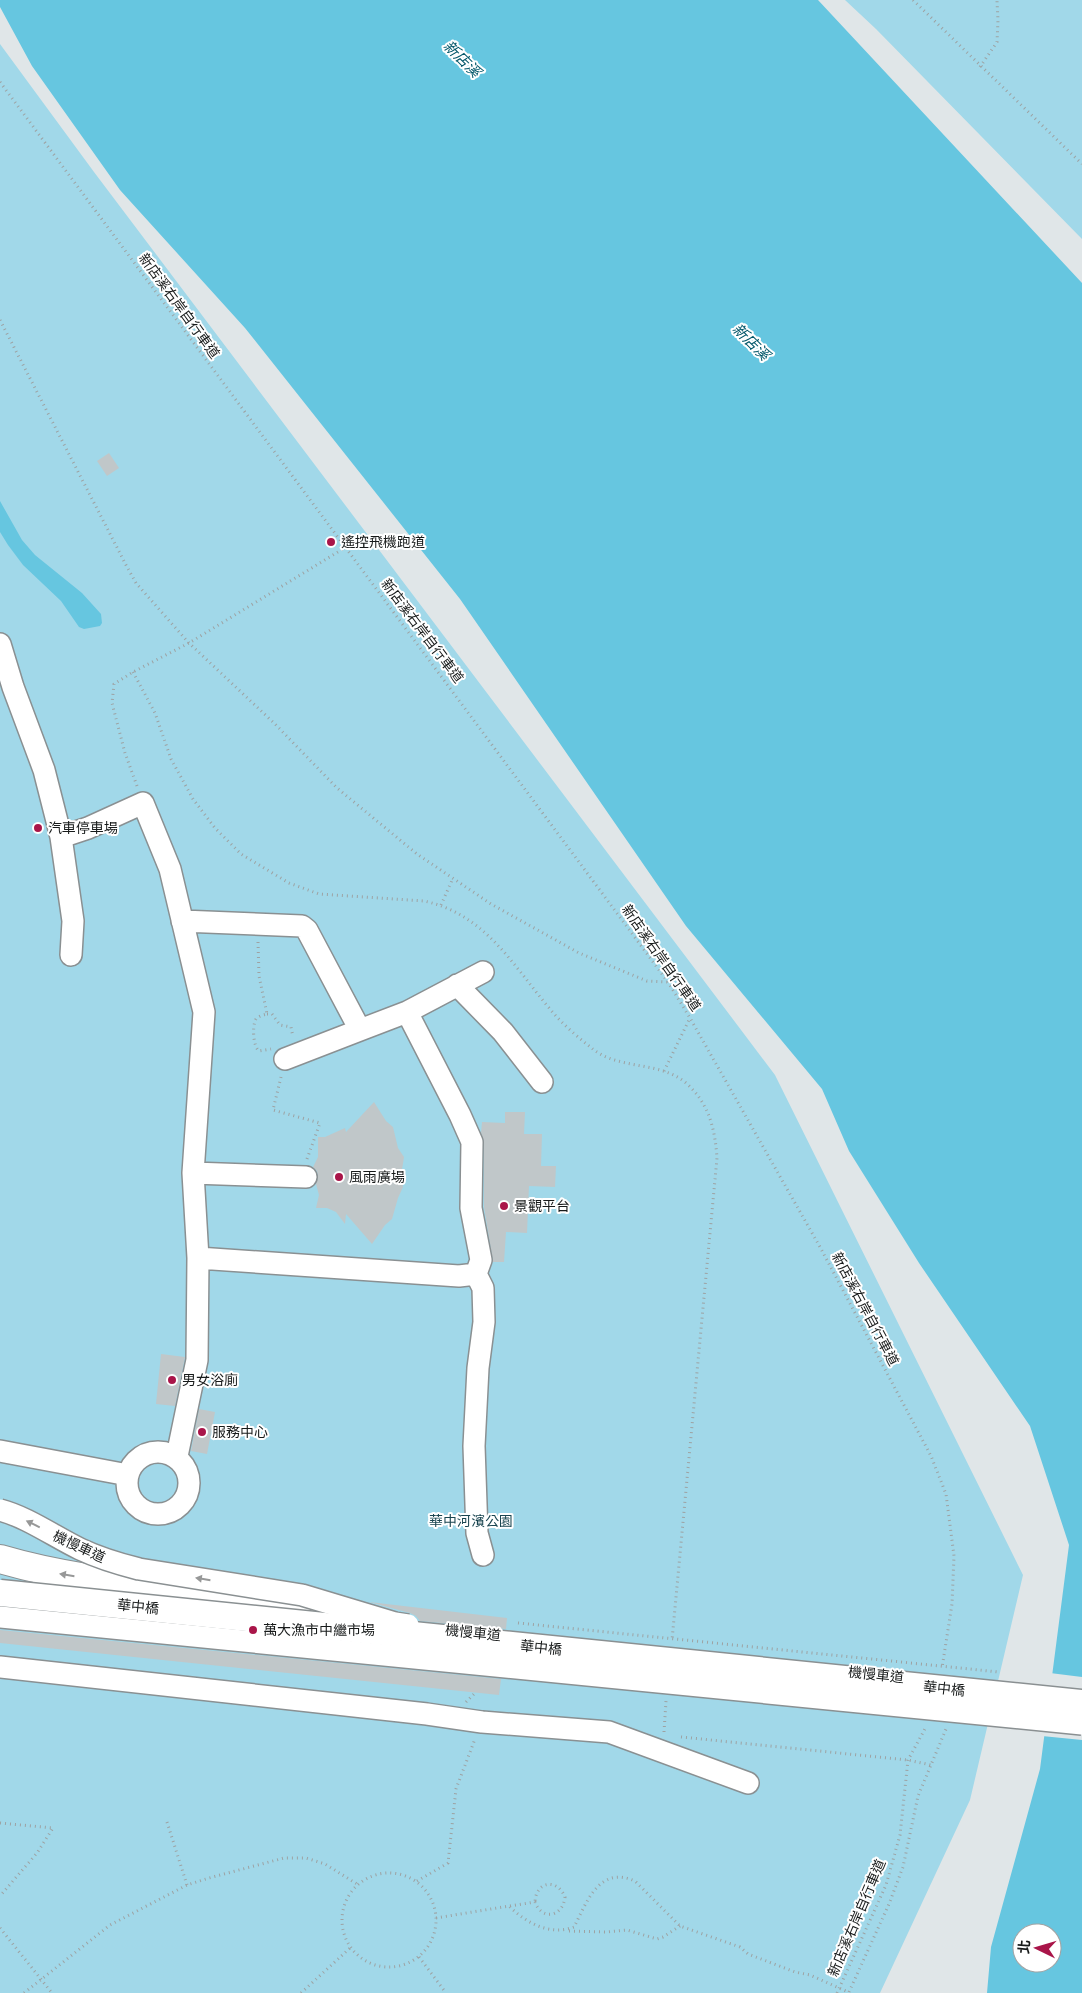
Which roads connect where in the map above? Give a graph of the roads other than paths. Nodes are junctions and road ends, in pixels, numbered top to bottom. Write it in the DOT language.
graph roads {
  1 [pos="0,644"];
  2 [pos="61,837"];
  3 [pos="182,921"];
  4 [pos="72,955"];
  5 [pos="483,972"];
  6 [pos="457,985"];
  7 [pos="407,1012"];
  8 [pos="360,1030"];
  9 [pos="285,1048"];
  10 [pos="542,1082"];
  11 [pos="193,1173"];
  12 [pos="306,1177"];
  13 [pos="198,1258"];
  14 [pos="476,1274"];
  15 [pos="0,1451"];
  16 [pos="177,1456"];
  17 [pos="128,1475"];
  18 [pos="0,1510"];
  19 [pos="483,1555"];
  20 [pos="0,1559"];
  21 [pos="0,1593"];
  22 [pos="0,1606"];
  23 [pos="0,1617"];
  24 [pos="384,1632"];
  25 [pos="0,1667"];
  26 [pos="1082,1696"];
  27 [pos="1082,1703"];
  28 [pos="1082,1715"];
  29 [pos="1082,1724"];
  30 [pos="748,1783"];
  1 -- 2 [label="lane"];
  2 -- 3 [label="lane"];
  2 -- 4 [label="lane"];
  3 -- 8 [label="lane"];
  3 -- 11 [label="lane"];
  5 -- 6 [label="lane"];
  6 -- 7 [label="lane"];
  6 -- 10 [label="lane"];
  7 -- 8 [label="lane"];
  7 -- 14 [label="lane"];
  8 -- 9 [label="lane"];
  11 -- 12 [label="lane"];
  11 -- 13 [label="lane"];
  13 -- 14 [label="lane"];
  13 -- 16 [label="lane"];
  14 -- 19 [label="lane"];
  15 -- 17 [label="lane"];
  16 -- 17 [label="lane"];
  16 -- 17 [label="lane"];
  26 -- 18 [label="lane, 機慢車道, one-way, bridge"];
  24 -- 20 [label="highway, one-way, bridge"];
  21 -- 24 [label="main road, 華中橋, bridge"];
  22 -- 28 [label="main road, 華中橋"];
  23 -- 29 [label="lane, 機慢車道, bridge"];
  24 -- 27 [label="main road, 華中橋, bridge"];
  25 -- 30 [label="lane"];
}
